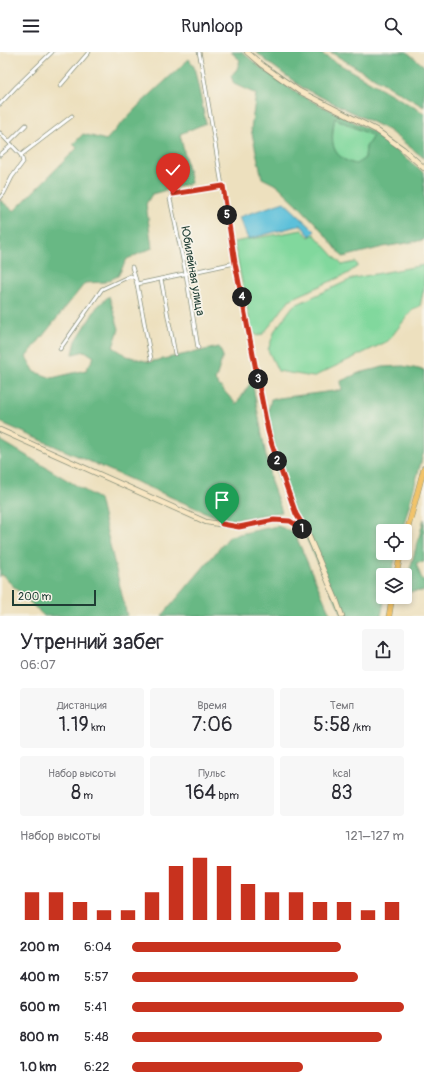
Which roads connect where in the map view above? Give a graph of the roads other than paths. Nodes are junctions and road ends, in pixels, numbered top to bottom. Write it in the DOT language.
graph roads {
  1 [pos="52,52"];
  2 [pos="89,52"];
  3 [pos="199,52"];
  4 [pos="247,52"];
  5 [pos="60,86"];
  6 [pos="0,104"];
  7 [pos="72,116"];
  8 [pos="26,126"];
  9 [pos="0,133"];
  10 [pos="9,142"];
  11 [pos="12,145"];
  12 [pos="0,155"];
  13 [pos="21,155"];
  14 [pos="424,168"];
  15 [pos="223,186"];
  16 [pos="0,198"];
  17 [pos="235,263"];
  18 [pos="132,267"];
  19 [pos="186,274"];
  20 [pos="135,278"];
  21 [pos="161,279"];
  22 [pos="137,284"];
  23 [pos="198,348"];
  24 [pos="60,349"];
  25 [pos="175,354"];
  26 [pos="151,359"];
  27 [pos="0,430"];
  28 [pos="424,468"];
  29 [pos="409,524"];
  30 [pos="307,532"];
  31 [pos="391,604"];
  32 [pos="342,616"];
  33 [pos="389,616"];
  1 -- 6 [label="street"];
  2 -- 5 [label="street"];
  3 -- 15 [label="street"];
  4 -- 14 [label="street"];
  7 -- 13 [label="street"];
  8 -- 10 [label="street"];
  9 -- 10 [label="street"];
  10 -- 11 [label="street"];
  11 -- 12 [label="street"];
  11 -- 13 [label="street"];
  13 -- 16 [label="street"];
  15 -- 17 [label="street"];
  15 -- 19 [label="street, Юбилейная улица"];
  17 -- 19 [label="street"];
  17 -- 30 [label="street"];
  18 -- 20 [label="street"];
  19 -- 21 [label="street"];
  19 -- 23 [label="street, Юбилейная улица"];
  20 -- 22 [label="street"];
  20 -- 24 [label="street"];
  21 -- 22 [label="street"];
  21 -- 25 [label="street"];
  22 -- 26 [label="street"];
  27 -- 30 [label="street"];
  28 -- 29 [label="main road"];
  30 -- 32 [label="street"];
  31 -- 33 [label="main road"];
}
